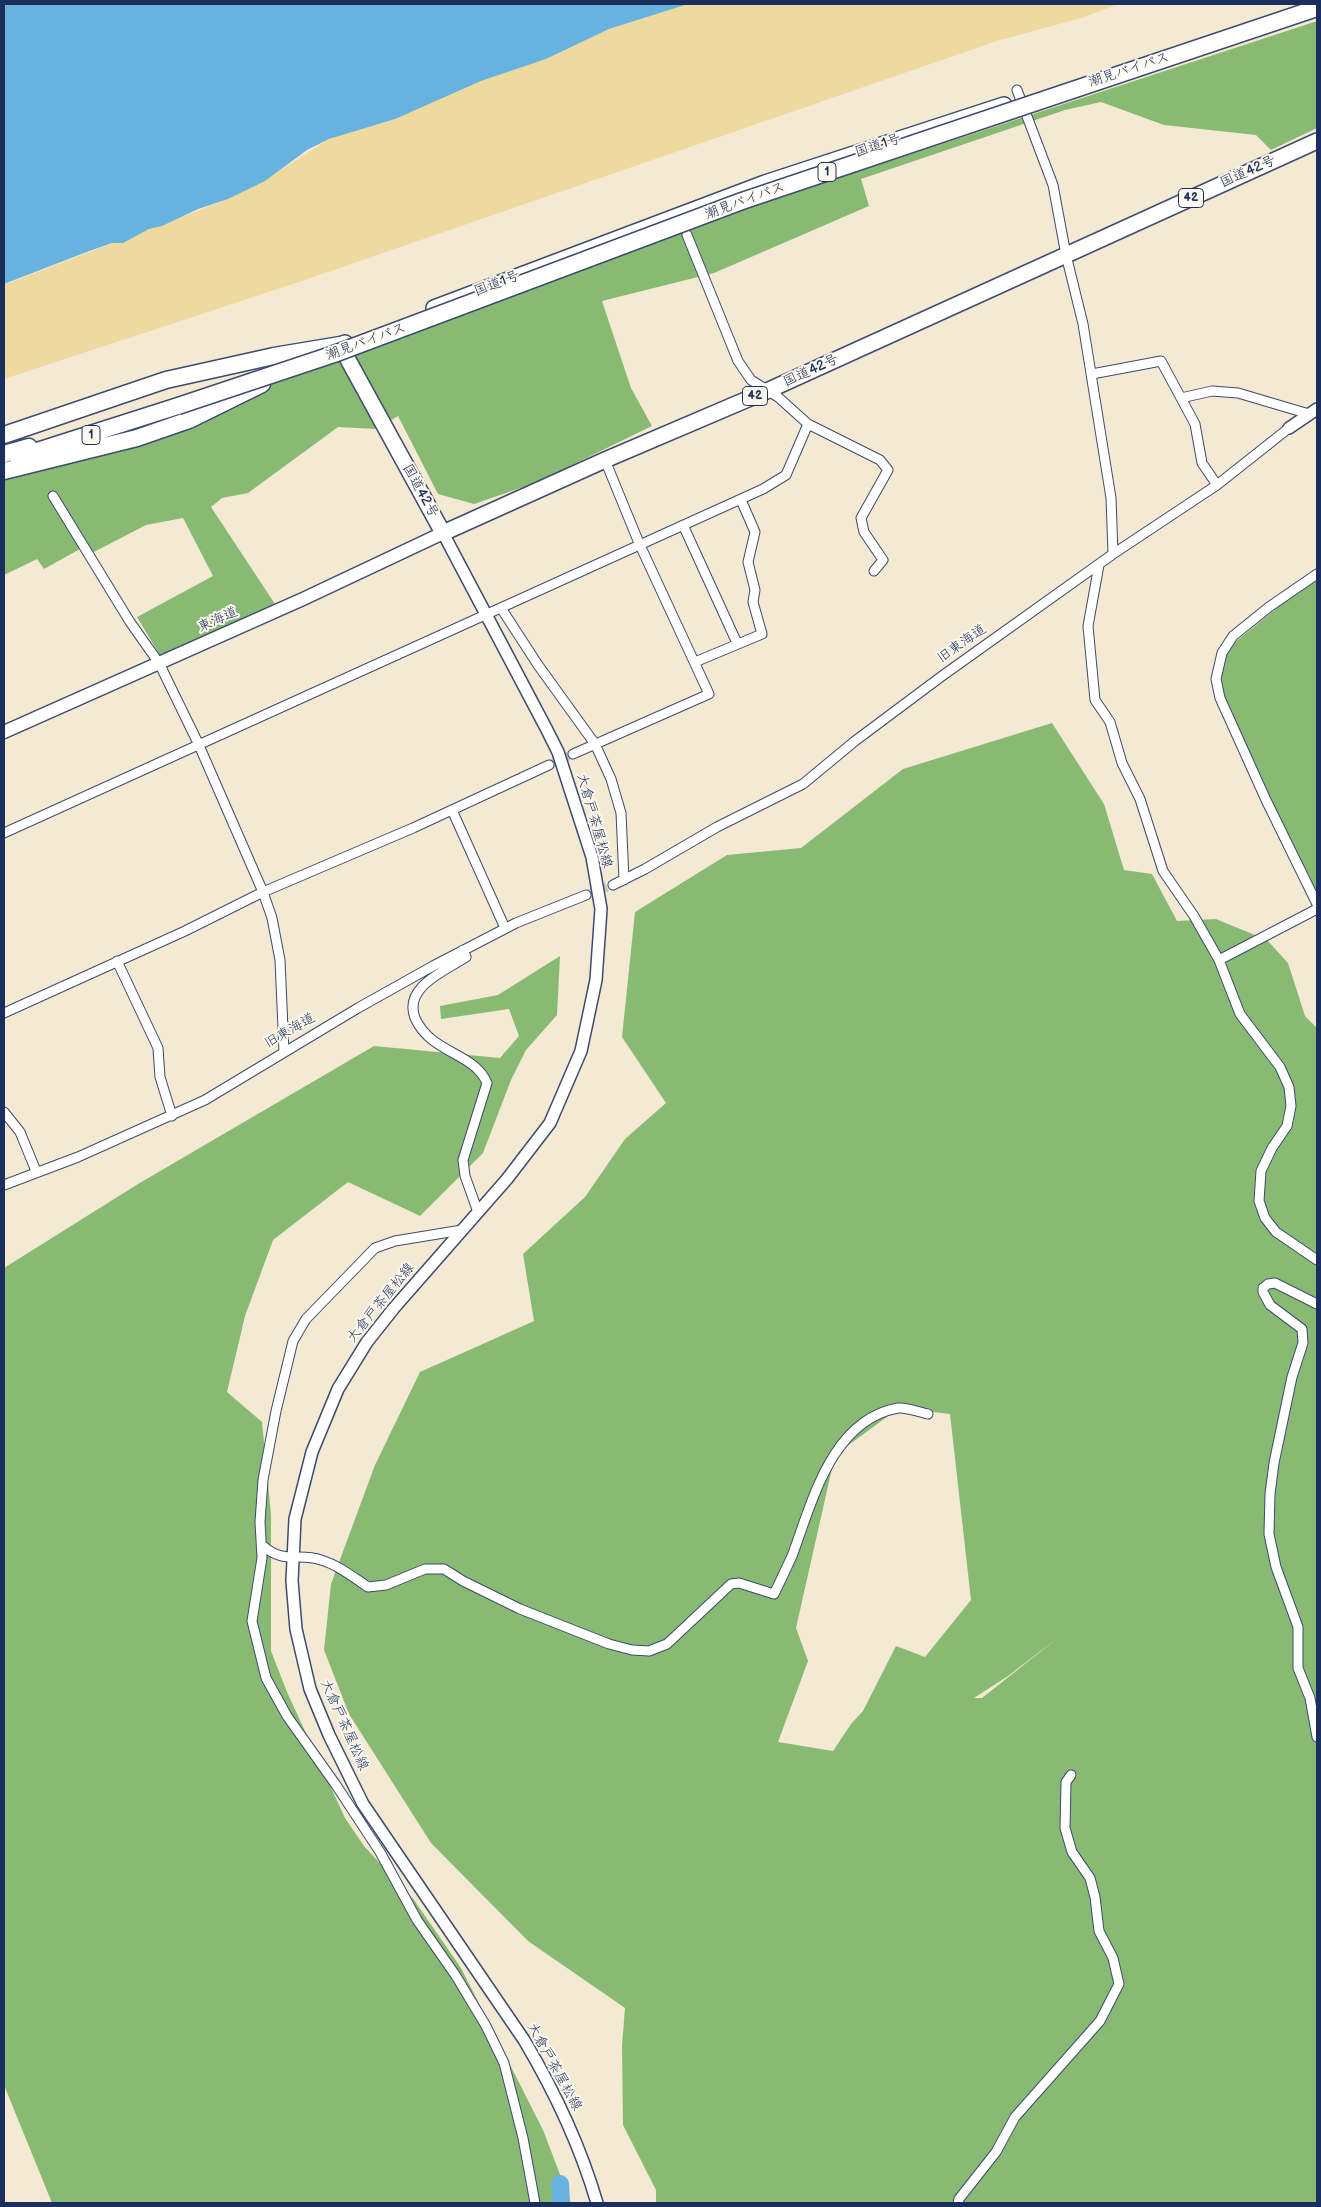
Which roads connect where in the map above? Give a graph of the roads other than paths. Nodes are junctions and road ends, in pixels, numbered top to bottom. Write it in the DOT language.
graph roads {
  1 [pos="1309,4"];
  2 [pos="1317,8"];
  3 [pos="1019,95"];
  4 [pos="1317,141"];
  5 [pos="687,235"];
  6 [pos="1066,255"];
  7 [pos="340,345"];
  8 [pos="1092,374"];
  9 [pos="769,390"];
  10 [pos="1181,398"];
  11 [pos="178,406"];
  12 [pos="1313,412"];
  13 [pos="808,424"];
  14 [pos="1289,428"];
  15 [pos="4,435"];
  16 [pos="4,454"];
  17 [pos="4,460"];
  18 [pos="605,460"];
  19 [pos="4,471"];
  20 [pos="1217,486"];
  21 [pos="53,496"];
  22 [pos="741,500"];
  23 [pos="683,525"];
  24 [pos="443,533"];
  25 [pos="639,543"];
  26 [pos="1113,554"];
  27 [pos="1099,565"];
  28 [pos="874,571"];
  29 [pos="1317,574"];
  30 [pos="501,608"];
  31 [pos="485,616"];
  32 [pos="737,644"];
  33 [pos="696,662"];
  34 [pos="159,663"];
  35 [pos="4,732"];
  36 [pos="198,743"];
  37 [pos="595,744"];
  38 [pos="573,754"];
  39 [pos="549,765"];
  40 [pos="452,810"];
  41 [pos="4,833"];
  42 [pos="624,880"];
  43 [pos="613,884"];
  44 [pos="263,892"];
  45 [pos="586,895"];
  46 [pos="1317,904"];
  47 [pos="1317,909"];
  48 [pos="505,928"];
  49 [pos="463,950"];
  50 [pos="1219,960"];
  51 [pos="117,961"];
  52 [pos="4,1013"];
  53 [pos="284,1052"];
  54 [pos="4,1112"];
  55 [pos="172,1116"];
  56 [pos="36,1171"];
  57 [pos="4,1184"];
  58 [pos="478,1212"];
  59 [pos="462,1230"];
  60 [pos="1317,1260"];
  61 [pos="1317,1304"];
  62 [pos="928,1414"];
  63 [pos="262,1545"];
  64 [pos="293,1558"];
  65 [pos="1317,1737"];
  66 [pos="1071,1775"];
  67 [pos="535,2203"];
  68 [pos="598,2203"];
  69 [pos="958,2203"];
  1 -- 3 [label="highway, 国道1号 / 1"];
  2 -- 11 [label="highway, 潮見バイパス / 1, bridge"];
  3 -- 6 [label="street"];
  3 -- 7 [label="highway, 国道1号 / 1"];
  4 -- 6 [label="highway, 国道42号 / 42"];
  5 -- 9 [label="street"];
  6 -- 8 [label="street"];
  6 -- 9 [label="highway, 国道42号 / 42"];
  7 -- 15 [label="highway"];
  7 -- 19 [label="highway"];
  7 -- 24 [label="highway, 国道42号"];
  8 -- 10 [label="street"];
  8 -- 26 [label="street"];
  9 -- 13 [label="street"];
  9 -- 18 [label="highway, 国道42号 / 42"];
  10 -- 12 [label="street"];
  10 -- 20 [label="street"];
  11 -- 16 [label="highway, 潮見バイパス / 1"];
  11 -- 17 [label="highway, 潮見バイパス / 1"];
  12 -- 14 [label="street, 旧東海道"];
  13 -- 22 [label="street"];
  13 -- 28 [label="street"];
  14 -- 20 [label="street, 旧東海道"];
  18 -- 24 [label="highway, 国道42号 / 42"];
  18 -- 25 [label="street"];
  20 -- 26 [label="street, 旧東海道"];
  21 -- 34 [label="street"];
  22 -- 23 [label="street"];
  22 -- 32 [label="street"];
  23 -- 25 [label="street"];
  23 -- 32 [label="street"];
  24 -- 31 [label="street, 大倉戸茶屋松線"];
  24 -- 34 [label="main road, 東海道"];
  25 -- 30 [label="street"];
  25 -- 33 [label="street"];
  26 -- 27 [label="street, 旧東海道"];
  27 -- 42 [label="street, 旧東海道"];
  27 -- 50 [label="street"];
  29 -- 46 [label="street"];
  30 -- 31 [label="street"];
  30 -- 37 [label="street"];
  31 -- 36 [label="street"];
  31 -- 58 [label="street, 大倉戸茶屋松線"];
  32 -- 33 [label="street"];
  33 -- 37 [label="street"];
  34 -- 35 [label="main road, 東海道"];
  34 -- 36 [label="street"];
  36 -- 41 [label="street"];
  36 -- 44 [label="street"];
  37 -- 38 [label="street"];
  37 -- 42 [label="street"];
  39 -- 40 [label="street"];
  40 -- 44 [label="street"];
  40 -- 48 [label="street"];
  42 -- 43 [label="street, 旧東海道"];
  44 -- 51 [label="street"];
  44 -- 53 [label="street"];
  45 -- 48 [label="street, 旧東海道"];
  47 -- 50 [label="street"];
  48 -- 49 [label="street, 旧東海道"];
  49 -- 53 [label="street, 旧東海道"];
  49 -- 58 [label="street"];
  50 -- 60 [label="street"];
  51 -- 52 [label="street"];
  51 -- 55 [label="street"];
  53 -- 55 [label="street, 旧東海道"];
  54 -- 56 [label="street"];
  55 -- 56 [label="street, 旧東海道"];
  56 -- 57 [label="street, 旧東海道"];
  58 -- 59 [label="street, 大倉戸茶屋松線"];
  59 -- 63 [label="street"];
  59 -- 64 [label="street, 大倉戸茶屋松線"];
  61 -- 65 [label="street"];
  62 -- 64 [label="street"];
  63 -- 64 [label="street"];
  63 -- 67 [label="street"];
  64 -- 68 [label="street, 大倉戸茶屋松線"];
  66 -- 69 [label="street"];
}
